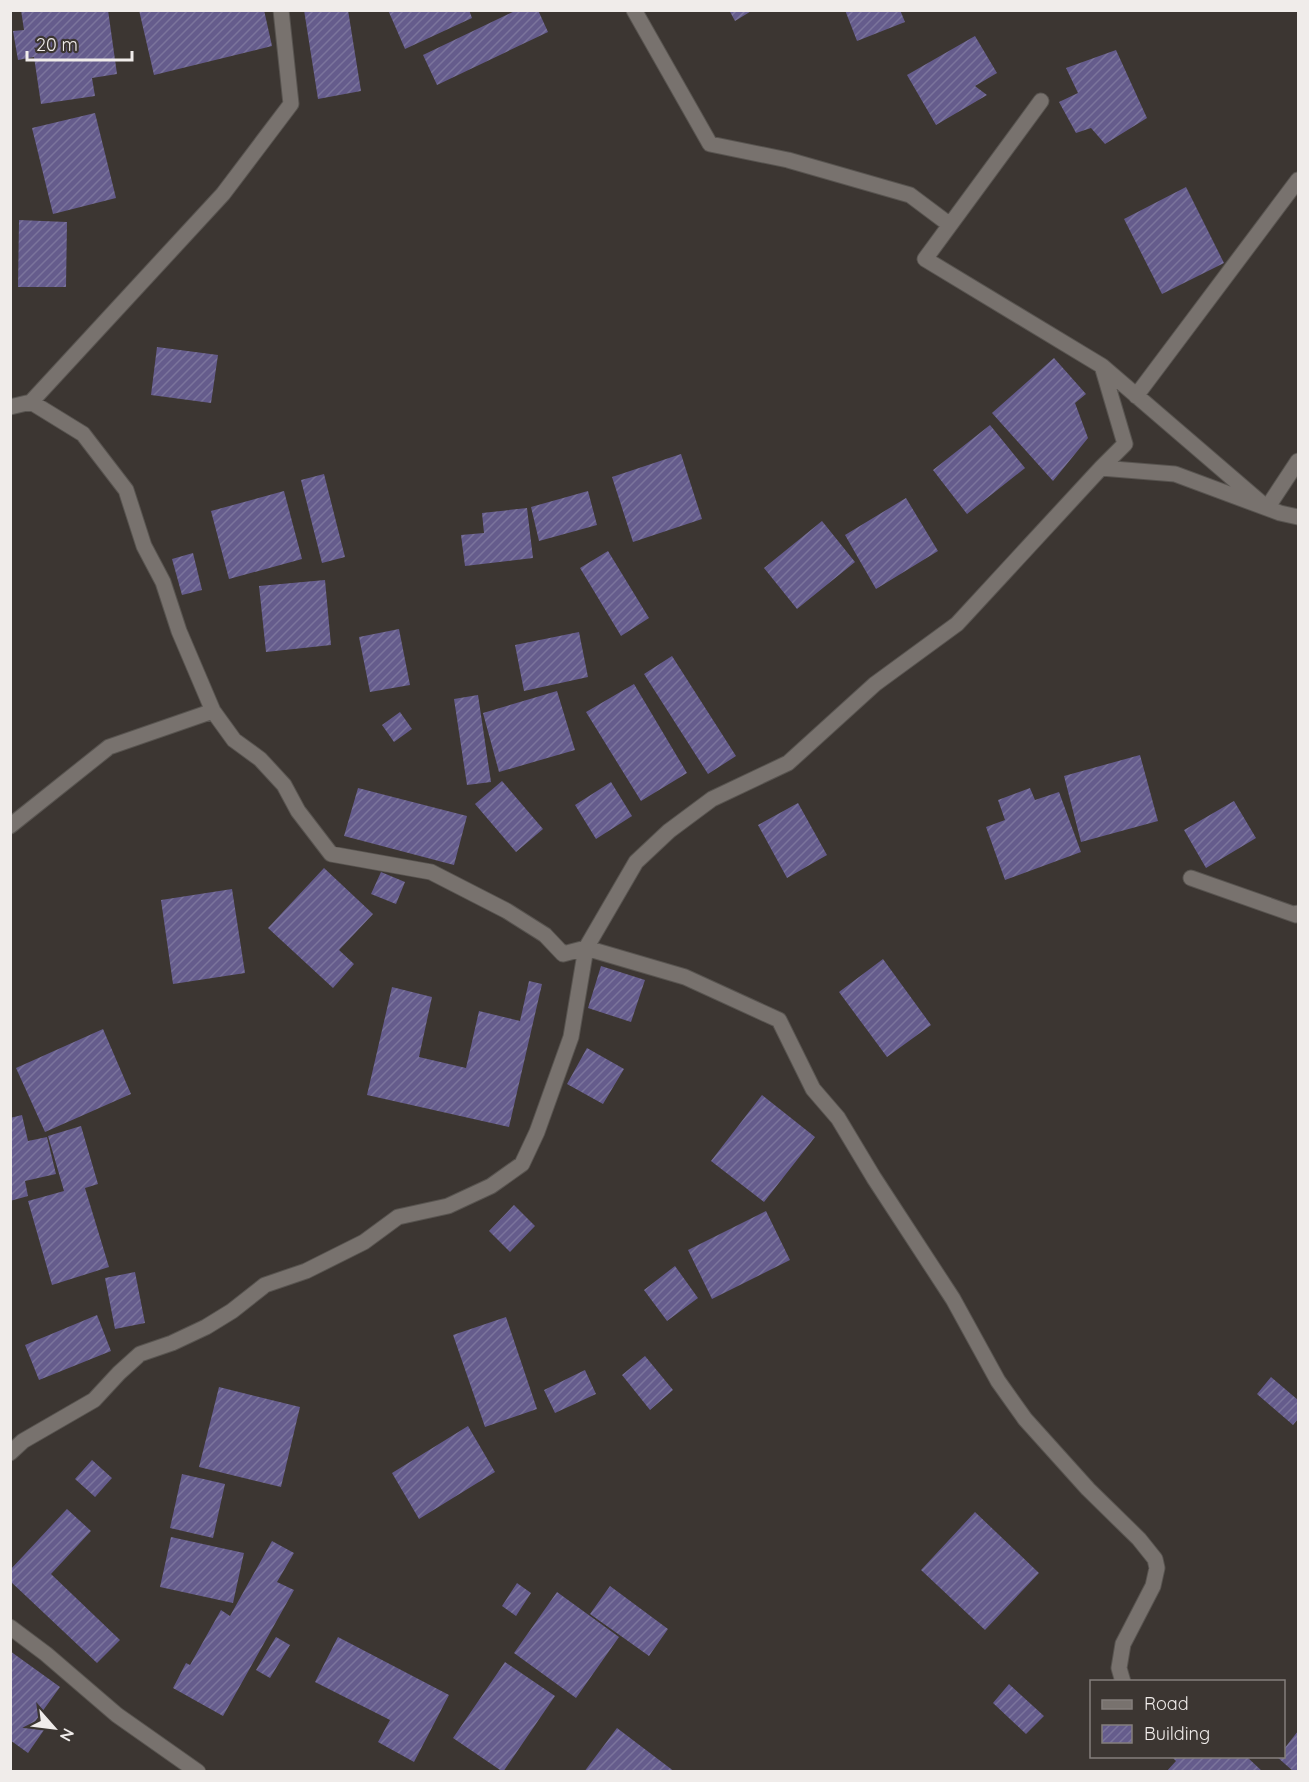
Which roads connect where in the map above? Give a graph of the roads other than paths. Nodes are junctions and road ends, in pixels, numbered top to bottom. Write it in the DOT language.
graph roads {
  1 [pos="281,10"];
  2 [pos="634,10"];
  3 [pos="1041,101"];
  4 [pos="1299,180"];
  5 [pos="950,225"];
  6 [pos="1102,366"];
  7 [pos="1136,396"];
  8 [pos="31,402"];
  9 [pos="10,407"];
  10 [pos="1299,461"];
  11 [pos="1101,468"];
  12 [pos="1267,508"];
  13 [pos="1299,517"];
  14 [pos="213,711"];
  15 [pos="10,826"];
  16 [pos="1191,878"];
  17 [pos="1299,913"];
  18 [pos="586,948"];
  19 [pos="10,1453"];
  20 [pos="10,1627"];
  21 [pos="1122,1680"];
  22 [pos="198,1772"];
  1 -- 8 [label="street"];
  2 -- 5 [label="street"];
  3 -- 5 [label="street"];
  4 -- 7 [label="street"];
  5 -- 6 [label="street"];
  6 -- 7 [label="street"];
  6 -- 11 [label="street"];
  7 -- 12 [label="street"];
  8 -- 9 [label="street"];
  8 -- 14 [label="street"];
  10 -- 12 [label="street"];
  11 -- 12 [label="street"];
  11 -- 18 [label="street"];
  12 -- 13 [label="street"];
  14 -- 15 [label="street"];
  14 -- 18 [label="street"];
  16 -- 17 [label="street"];
  18 -- 19 [label="street"];
  18 -- 21 [label="street"];
  20 -- 22 [label="street"];
}
